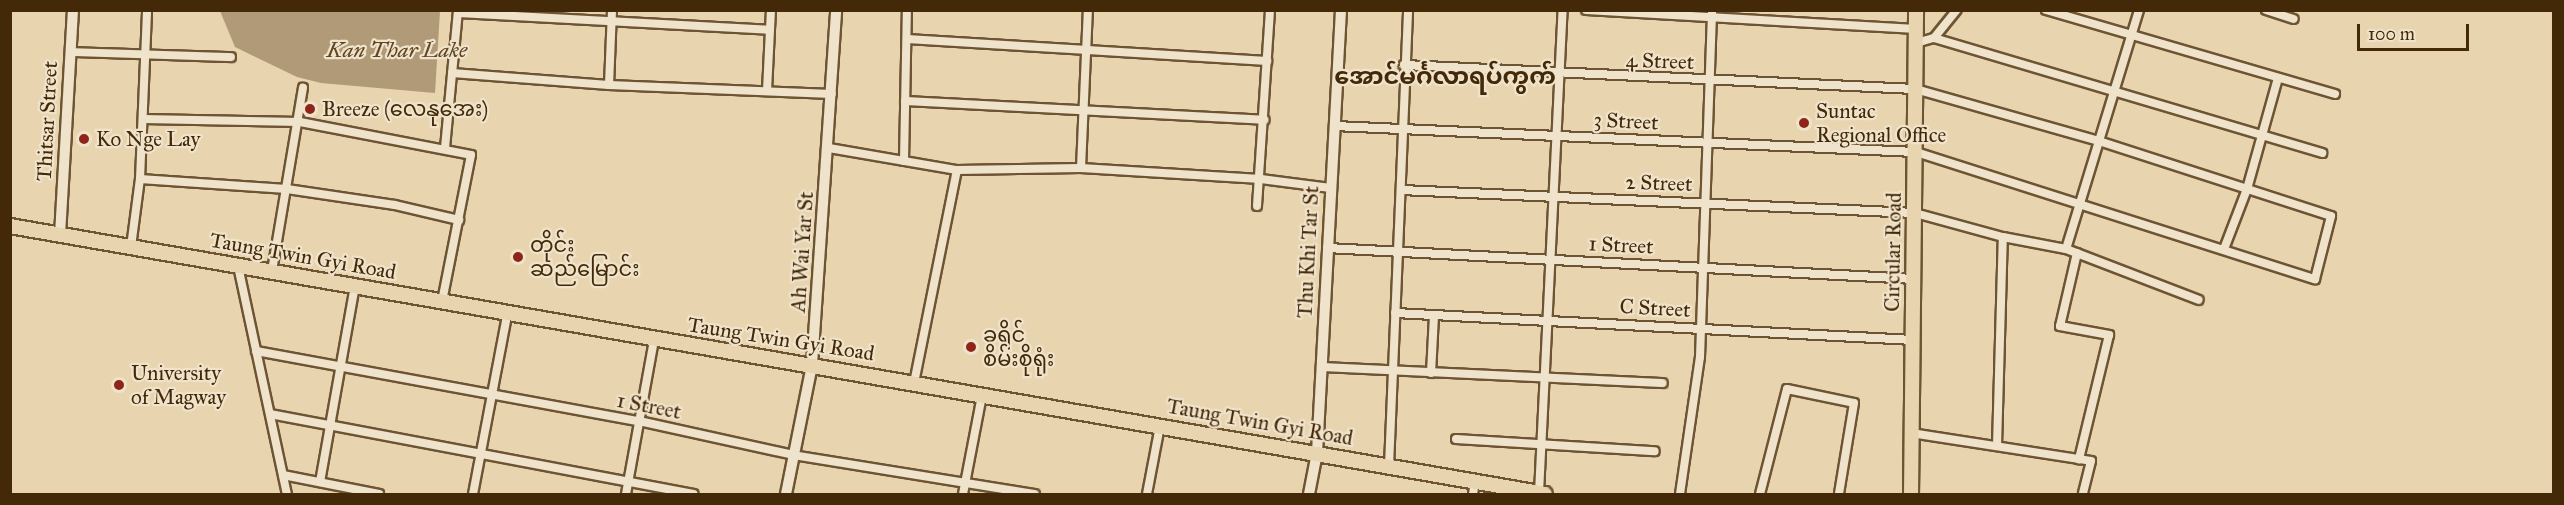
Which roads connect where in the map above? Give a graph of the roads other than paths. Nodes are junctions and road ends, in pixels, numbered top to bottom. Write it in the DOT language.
graph roads {
  1 [pos="73,10"];
  2 [pos="147,10"];
  3 [pos="612,10"];
  4 [pos="771,10"];
  5 [pos="836,10"];
  6 [pos="907,10"];
  7 [pos="1088,10"];
  8 [pos="1270,10"];
  9 [pos="1341,10"];
  10 [pos="1408,10"];
  11 [pos="1563,10"];
  12 [pos="1586,10"];
  13 [pos="1916,10"];
  14 [pos="1957,10"];
  15 [pos="2046,10"];
  16 [pos="2139,10"];
  17 [pos="2266,10"];
  18 [pos="458,12"];
  19 [pos="1712,14"];
  20 [pos="2294,19"];
  21 [pos="611,22"];
  22 [pos="770,30"];
  23 [pos="1916,36"];
  24 [pos="2131,36"];
  25 [pos="1934,38"];
  26 [pos="907,39"];
  27 [pos="1086,51"];
  28 [pos="71,52"];
  29 [pos="145,54"];
  30 [pos="231,57"];
  31 [pos="1267,61"];
  32 [pos="1404,65"];
  33 [pos="452,73"];
  34 [pos="1561,75"];
  35 [pos="2278,78"];
  36 [pos="1710,81"];
  37 [pos="609,85"];
  38 [pos="303,88"];
  39 [pos="1915,89"];
  40 [pos="767,91"];
  41 [pos="2114,91"];
  42 [pos="832,94"];
  43 [pos="2335,94"];
  44 [pos="905,101"];
  45 [pos="1083,110"];
  46 [pos="142,119"];
  47 [pos="1264,120"];
  48 [pos="300,122"];
  49 [pos="1334,126"];
  50 [pos="1404,128"];
  51 [pos="2263,135"];
  52 [pos="1558,136"];
  53 [pos="2099,141"];
  54 [pos="1708,142"];
  55 [pos="445,148"];
  56 [pos="829,148"];
  57 [pos="1916,152"];
  58 [pos="2322,153"];
  59 [pos="904,161"];
  60 [pos="1081,168"];
  61 [pos="957,170"];
  62 [pos="140,179"];
  63 [pos="1261,179"];
  64 [pos="1330,188"];
  65 [pos="287,189"];
  66 [pos="2247,189"];
  67 [pos="1401,190"];
  68 [pos="1554,197"];
  69 [pos="2081,202"];
  70 [pos="1706,203"];
  71 [pos="1257,206"];
  72 [pos="1915,213"];
  73 [pos="459,220"];
  74 [pos="10,226"];
  75 [pos="60,235"];
  76 [pos="2003,237"];
  77 [pos="131,247"];
  78 [pos="1327,248"];
  79 [pos="2066,249"];
  80 [pos="2224,249"];
  81 [pos="1398,251"];
  82 [pos="2077,253"];
  83 [pos="1551,259"];
  84 [pos="238,266"];
  85 [pos="1703,267"];
  86 [pos="272,271"];
  87 [pos="1914,279"];
  88 [pos="355,286"];
  89 [pos="2199,300"];
  90 [pos="442,302"];
  91 [pos="1395,313"];
  92 [pos="507,315"];
  93 [pos="1434,315"];
  94 [pos="1548,321"];
  95 [pos="1701,328"];
  96 [pos="654,340"];
  97 [pos="1913,340"];
  98 [pos="256,351"];
  99 [pos="812,365"];
  100 [pos="341,367"];
  101 [pos="1321,367"];
  102 [pos="1392,371"];
  103 [pos="1431,373"];
  104 [pos="1545,379"];
  105 [pos="914,383"];
  106 [pos="1663,383"];
  107 [pos="492,394"];
  108 [pos="982,395"];
  109 [pos="270,414"];
  110 [pos="639,421"];
  111 [pos="331,425"];
  112 [pos="1160,426"];
  113 [pos="1911,433"];
  114 [pos="1456,439"];
  115 [pos="1542,442"];
  116 [pos="1997,446"];
  117 [pos="1655,451"];
  118 [pos="481,453"];
  119 [pos="1317,453"];
  120 [pos="793,455"];
  121 [pos="2079,459"];
  122 [pos="1389,466"];
  123 [pos="283,475"];
  124 [pos="629,480"];
  125 [pos="320,482"];
  126 [pos="965,482"];
  127 [pos="1474,488"];
  128 [pos="1542,494"];
  129 [pos="287,495"];
  130 [pos="379,495"];
  131 [pos="473,495"];
  132 [pos="626,495"];
  133 [pos="694,495"];
  134 [pos="786,495"];
  135 [pos="963,495"];
  136 [pos="1035,495"];
  137 [pos="1147,495"];
  138 [pos="1310,495"];
  139 [pos="1680,495"];
  140 [pos="1760,495"];
  141 [pos="1839,495"];
  142 [pos="1911,495"];
  143 [pos="2083,495"];
  1 -- 28 [label="street, Thitsar Street"];
  2 -- 29 [label="street"];
  3 -- 21 [label="street"];
  4 -- 22 [label="street"];
  5 -- 42 [label="street, Ah Wai Yar St"];
  6 -- 26 [label="street"];
  7 -- 27 [label="street"];
  8 -- 31 [label="street"];
  9 -- 49 [label="street, Thu Khi Tar St"];
  10 -- 32 [label="street"];
  11 -- 34 [label="street"];
  12 -- 19 [label="street"];
  13 -- 23 [label="main road, Circular Road"];
  14 -- 25 [label="street"];
  15 -- 24 [label="street"];
  16 -- 24 [label="street"];
  17 -- 20 [label="street"];
  18 -- 21 [label="street"];
  18 -- 33 [label="street"];
  19 -- 23 [label="street"];
  19 -- 36 [label="street"];
  21 -- 22 [label="street"];
  21 -- 37 [label="street"];
  22 -- 40 [label="street"];
  23 -- 25 [label="street"];
  23 -- 39 [label="main road, Circular Road"];
  24 -- 35 [label="street"];
  24 -- 41 [label="street"];
  25 -- 41 [label="street"];
  26 -- 27 [label="street"];
  26 -- 44 [label="street"];
  27 -- 31 [label="street"];
  27 -- 45 [label="street"];
  28 -- 29 [label="street"];
  28 -- 75 [label="street, Thitsar Street"];
  29 -- 30 [label="street"];
  29 -- 46 [label="street"];
  31 -- 47 [label="street"];
  32 -- 34 [label="street, 4 Street"];
  32 -- 50 [label="street"];
  33 -- 37 [label="street"];
  33 -- 55 [label="street"];
  34 -- 36 [label="street, 4 Street"];
  34 -- 52 [label="street"];
  35 -- 43 [label="street"];
  35 -- 51 [label="street"];
  36 -- 39 [label="street, 4 Street"];
  36 -- 54 [label="street"];
  37 -- 40 [label="street"];
  38 -- 48 [label="street"];
  39 -- 53 [label="street"];
  39 -- 57 [label="main road, Circular Road"];
  40 -- 42 [label="street"];
  41 -- 51 [label="street"];
  41 -- 53 [label="street"];
  42 -- 56 [label="street, Ah Wai Yar St"];
  44 -- 45 [label="street"];
  44 -- 59 [label="street"];
  45 -- 47 [label="street"];
  45 -- 60 [label="street"];
  46 -- 48 [label="street"];
  46 -- 62 [label="street"];
  47 -- 63 [label="street"];
  48 -- 55 [label="street"];
  48 -- 65 [label="street"];
  49 -- 50 [label="street, 3 Street"];
  49 -- 64 [label="street, Thu Khi Tar St"];
  50 -- 52 [label="street, 3 Street"];
  50 -- 67 [label="street"];
  51 -- 58 [label="street"];
  51 -- 66 [label="street"];
  52 -- 54 [label="street, 3 Street"];
  52 -- 68 [label="street"];
  53 -- 66 [label="street"];
  53 -- 69 [label="street"];
  54 -- 57 [label="street, 3 Street"];
  54 -- 70 [label="street"];
  55 -- 73 [label="street"];
  56 -- 59 [label="street"];
  56 -- 99 [label="street, Ah Wai Yar St"];
  57 -- 69 [label="street"];
  57 -- 72 [label="main road, Circular Road"];
  59 -- 61 [label="street"];
  60 -- 61 [label="street"];
  60 -- 63 [label="street"];
  61 -- 105 [label="street"];
  62 -- 65 [label="street"];
  62 -- 77 [label="street"];
  63 -- 64 [label="street"];
  63 -- 71 [label="street"];
  64 -- 78 [label="street, Thu Khi Tar St"];
  65 -- 73 [label="street"];
  65 -- 86 [label="street"];
  66 -- 80 [label="street"];
  66 -- 80 [label="street"];
  67 -- 68 [label="street, 2 Street"];
  67 -- 81 [label="street"];
  68 -- 70 [label="street, 2 Street"];
  68 -- 83 [label="street"];
  69 -- 79 [label="street"];
  69 -- 80 [label="street"];
  70 -- 72 [label="street, 2 Street"];
  70 -- 85 [label="street"];
  72 -- 76 [label="street"];
  72 -- 87 [label="main road, Circular Road"];
  73 -- 90 [label="street"];
  74 -- 75 [label="main road, Taung Twin Gyi Road"];
  75 -- 77 [label="main road, Taung Twin Gyi Road"];
  76 -- 79 [label="street"];
  76 -- 116 [label="street"];
  77 -- 84 [label="main road, Taung Twin Gyi Road"];
  78 -- 81 [label="street, 1 Street"];
  78 -- 101 [label="street, Thu Khi Tar St"];
  79 -- 82 [label="street"];
  81 -- 83 [label="street, 1 Street"];
  81 -- 91 [label="street"];
  82 -- 89 [label="street"];
  82 -- 121 [label="street"];
  83 -- 85 [label="street, 1 Street"];
  83 -- 94 [label="street"];
  84 -- 86 [label="main road, Taung Twin Gyi Road"];
  84 -- 98 [label="street"];
  85 -- 87 [label="street, 1 Street"];
  85 -- 95 [label="street"];
  86 -- 88 [label="main road, Taung Twin Gyi Road"];
  87 -- 97 [label="main road, Circular Road"];
  88 -- 90 [label="main road, Taung Twin Gyi Road"];
  88 -- 100 [label="street"];
  90 -- 92 [label="main road, Taung Twin Gyi Road"];
  91 -- 93 [label="street, C Street"];
  91 -- 102 [label="street"];
  92 -- 96 [label="main road, Taung Twin Gyi Road"];
  92 -- 107 [label="street"];
  93 -- 94 [label="street, C Street"];
  93 -- 103 [label="street"];
  94 -- 95 [label="street, C Street"];
  94 -- 104 [label="street"];
  95 -- 97 [label="street, C Street"];
  95 -- 139 [label="street"];
  96 -- 99 [label="main road, Taung Twin Gyi Road"];
  96 -- 110 [label="street"];
  97 -- 113 [label="main road, Circular Road"];
  98 -- 100 [label="street, 1 Street"];
  98 -- 109 [label="street"];
  99 -- 105 [label="main road, Taung Twin Gyi Road"];
  99 -- 120 [label="street, Ah Wai Yar St"];
  100 -- 107 [label="street, 1 Street"];
  100 -- 111 [label="street"];
  101 -- 102 [label="street"];
  101 -- 119 [label="street, Thu Khi Tar St"];
  102 -- 103 [label="street"];
  102 -- 122 [label="street"];
  103 -- 104 [label="street"];
  104 -- 106 [label="street"];
  104 -- 115 [label="street"];
  105 -- 108 [label="main road, Taung Twin Gyi Road"];
  107 -- 110 [label="street, 1 Street"];
  107 -- 118 [label="street"];
  108 -- 112 [label="main road, Taung Twin Gyi Road"];
  108 -- 126 [label="street"];
  109 -- 111 [label="street"];
  109 -- 123 [label="street"];
  110 -- 120 [label="street, 1 Street"];
  110 -- 124 [label="street"];
  111 -- 118 [label="street"];
  111 -- 125 [label="street"];
  112 -- 119 [label="main road, Taung Twin Gyi Road"];
  112 -- 137 [label="street"];
  113 -- 116 [label="street"];
  113 -- 142 [label="main road, Circular Road"];
  114 -- 115 [label="street"];
  115 -- 117 [label="street"];
  115 -- 128 [label="street"];
  116 -- 121 [label="street"];
  118 -- 124 [label="street"];
  118 -- 131 [label="street"];
  119 -- 122 [label="main road, Taung Twin Gyi Road"];
  119 -- 138 [label="street, Thu Khi Tar St"];
  120 -- 126 [label="street, 1 Street"];
  120 -- 134 [label="street, Ah Wai Yar St"];
  121 -- 143 [label="street"];
  122 -- 127 [label="main road, Taung Twin Gyi Road"];
  123 -- 125 [label="street"];
  123 -- 129 [label="street"];
  124 -- 132 [label="street"];
  124 -- 133 [label="street"];
  125 -- 130 [label="street"];
  126 -- 135 [label="street"];
  126 -- 136 [label="street, 1 Street"];
  127 -- 128 [label="main road, Taung Twin Gyi Road"];
  140 -- 141 [label="street"];
}
